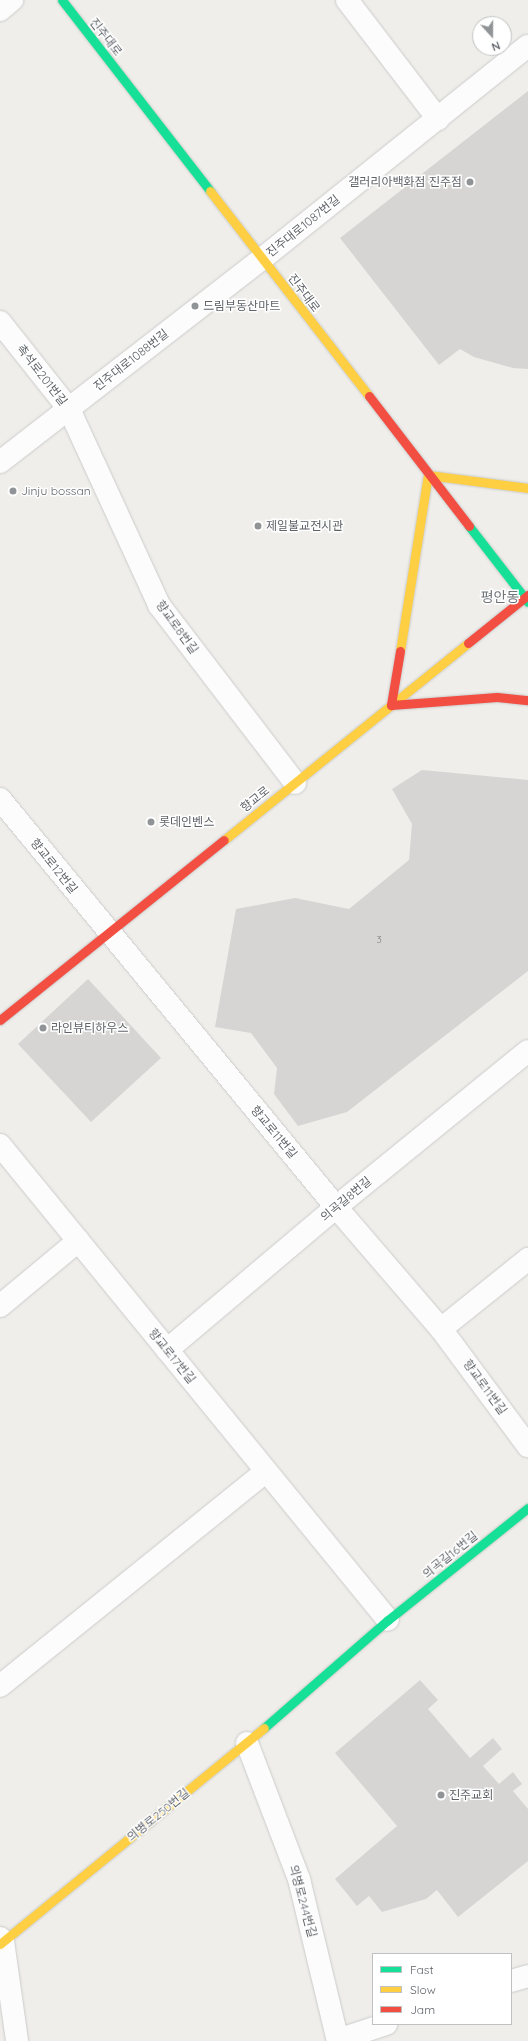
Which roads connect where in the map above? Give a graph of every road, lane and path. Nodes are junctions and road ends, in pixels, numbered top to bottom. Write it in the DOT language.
graph roads {
  1 [pos="12,0"];
  2 [pos="62,0"];
  3 [pos="347,0"];
  4 [pos="0,10"];
  5 [pos="528,46"];
  6 [pos="438,118"];
  7 [pos="263,258"];
  8 [pos="0,322"];
  9 [pos="69,409"];
  10 [pos="0,462"];
  11 [pos="428,475"];
  12 [pos="528,488"];
  13 [pos="527,598"];
  14 [pos="528,700"];
  15 [pos="391,705"];
  16 [pos="295,783"];
  17 [pos="0,799"];
  18 [pos="109,932"];
  19 [pos="0,1020"];
  20 [pos="528,1051"];
  21 [pos="0,1146"];
  22 [pos="336,1207"];
  23 [pos="78,1241"];
  24 [pos="528,1259"];
  25 [pos="0,1306"];
  26 [pos="441,1329"];
  27 [pos="167,1350"];
  28 [pos="528,1446"];
  29 [pos="266,1471"];
  30 [pos="528,1508"];
  31 [pos="388,1620"];
  32 [pos="0,1686"];
  33 [pos="247,1742"];
  34 [pos="1,1941"];
  35 [pos="528,1976"];
  36 [pos="512,1981"];
  37 [pos="383,2025"];
  38 [pos="17,2041"];
  39 [pos="338,2041"];
  1 -- 4 [label="street"];
  2 -- 7 [label="street, 진주대로"];
  3 -- 6 [label="street"];
  5 -- 6 [label="street, 진주대로1087번길"];
  6 -- 7 [label="street, 진주대로1087번길"];
  7 -- 9 [label="street, 진주대로1088번길"];
  7 -- 11 [label="street, 진주대로"];
  8 -- 9 [label="street, 촉석로201번길"];
  9 -- 10 [label="street, 진주대로1088번길"];
  9 -- 16 [label="street, 향교로8번길"];
  11 -- 12 [label="street"];
  11 -- 13 [label="street, 진주대로"];
  11 -- 15 [label="street"];
  13 -- 15 [label="street, 향교로"];
  14 -- 15 [label="street"];
  15 -- 16 [label="street, 향교로"];
  16 -- 18 [label="street, 향교로"];
  17 -- 18 [label="street, 향교로12번길"];
  18 -- 19 [label="street, 향교로"];
  18 -- 22 [label="street, 향교로11번길"];
  20 -- 22 [label="street, 의곡길8번길"];
  21 -- 23 [label="street, 향교로17번길"];
  22 -- 26 [label="street, 향교로11번길"];
  22 -- 27 [label="street, 의곡길8번길"];
  23 -- 25 [label="street"];
  23 -- 27 [label="street, 향교로17번길"];
  24 -- 26 [label="street"];
  26 -- 28 [label="street, 향교로11번길"];
  27 -- 29 [label="street, 향교로17번길"];
  29 -- 31 [label="street, 향교로17번길"];
  29 -- 32 [label="street"];
  30 -- 31 [label="street, 의곡길16번길"];
  31 -- 33 [label="street, 의병로250번길"];
  33 -- 34 [label="street, 의병로250번길"];
  33 -- 39 [label="street, 의병로244번길"];
  34 -- 38 [label="street, 의병로250번길"];
  35 -- 36 [label="street"];
  37 -- 39 [label="street"];
}
